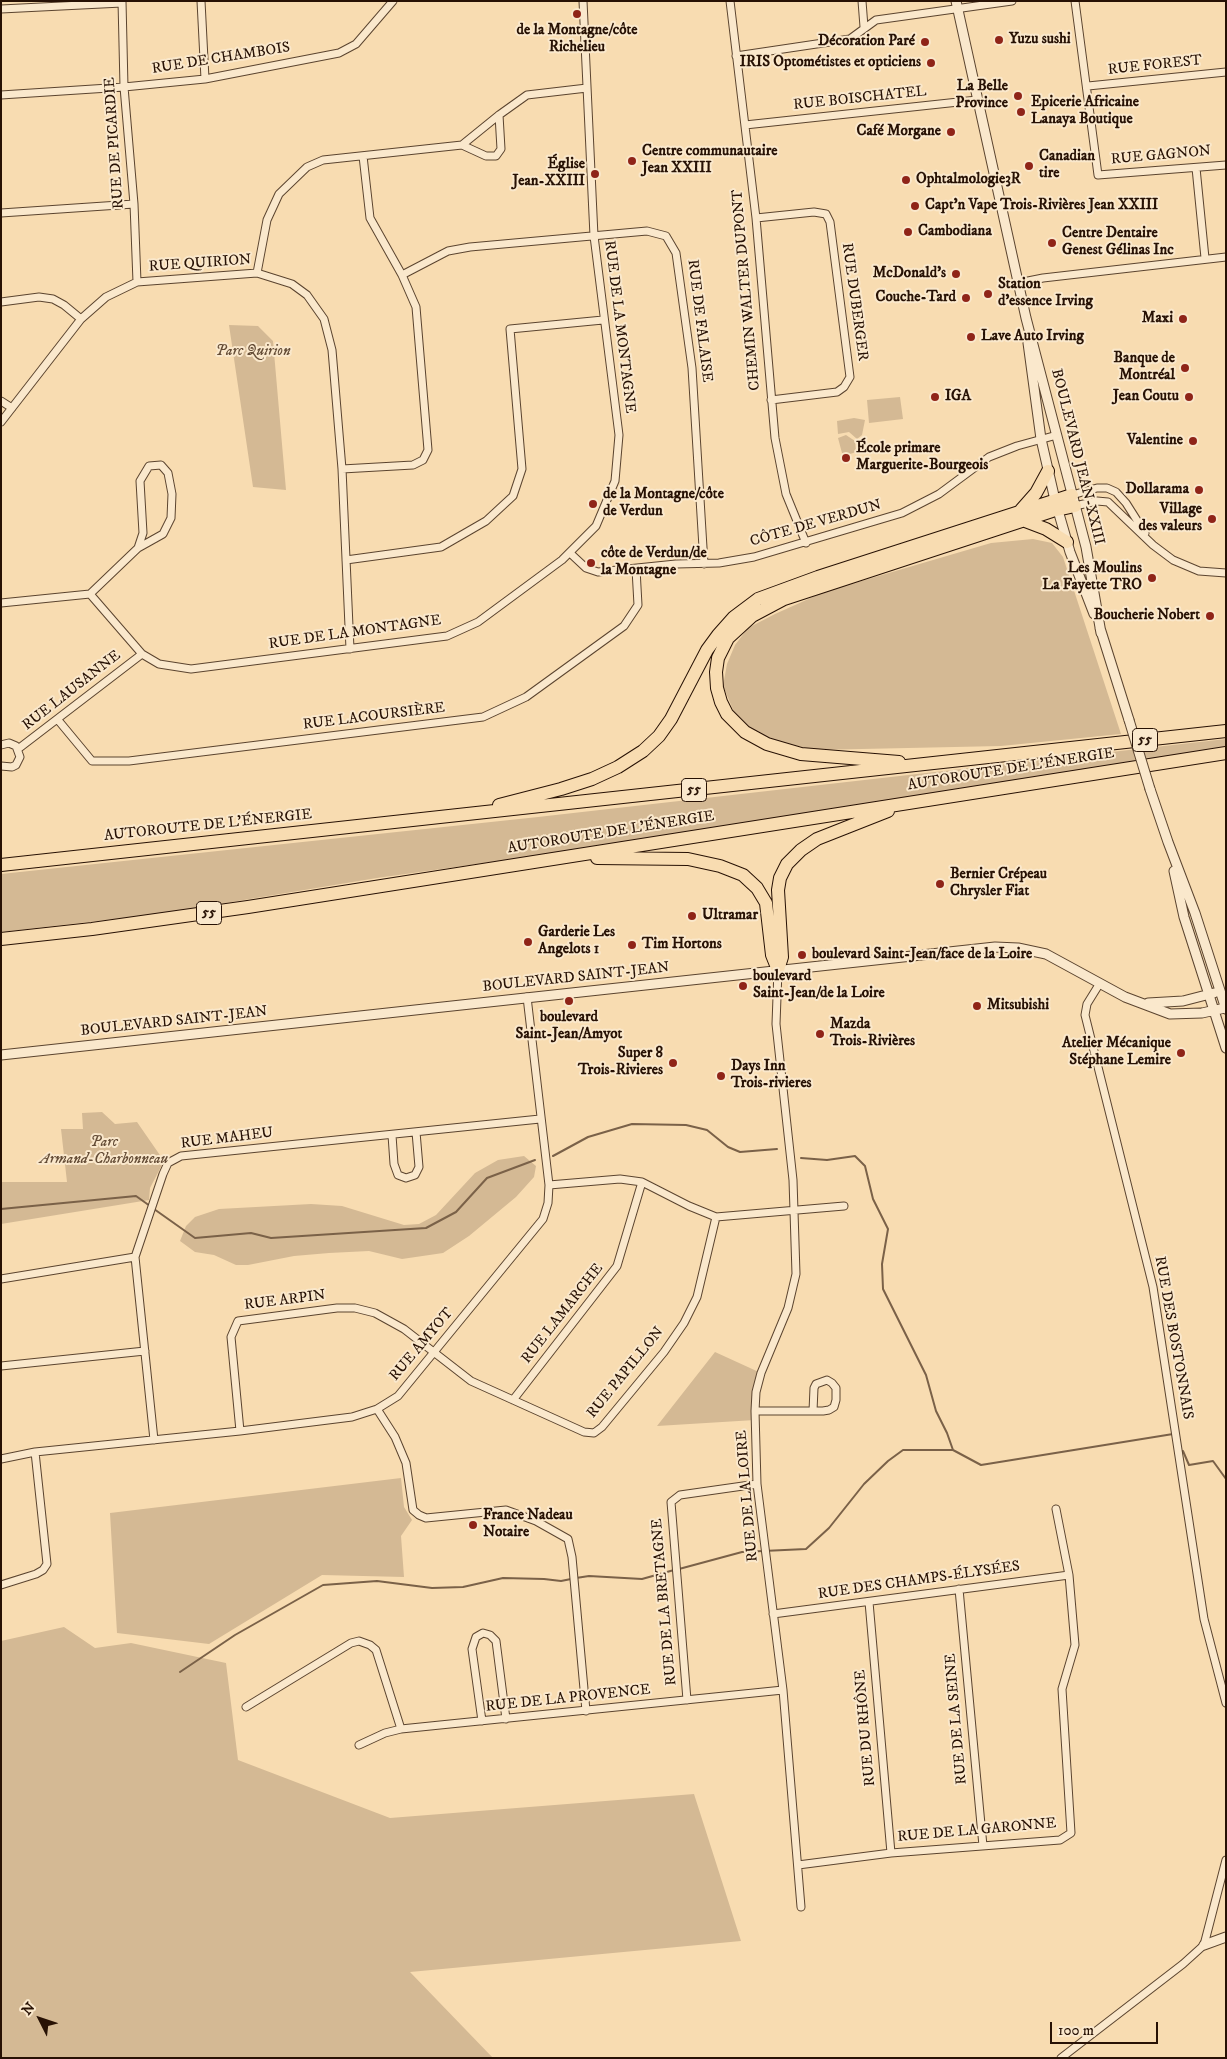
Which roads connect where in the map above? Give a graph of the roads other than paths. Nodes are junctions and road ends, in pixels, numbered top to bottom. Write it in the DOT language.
graph roads {
  1 [pos="201,1"];
  2 [pos="393,1"];
  3 [pos="582,1"];
  4 [pos="730,1"];
  5 [pos="862,1"];
  6 [pos="1012,1"];
  7 [pos="1075,1"];
  8 [pos="122,2"];
  9 [pos="38,5"];
  10 [pos="957,5"];
  11 [pos="1,9"];
  12 [pos="864,27"];
  13 [pos="736,56"];
  14 [pos="1226,72"];
  15 [pos="205,79"];
  16 [pos="1088,86"];
  17 [pos="124,87"];
  18 [pos="587,88"];
  19 [pos="1,94"];
  20 [pos="977,100"];
  21 [pos="498,115"];
  22 [pos="745,125"];
  23 [pos="462,145"];
  24 [pos="363,156"];
  25 [pos="1226,165"];
  26 [pos="1196,168"];
  27 [pos="134,204"];
  28 [pos="1,213"];
  29 [pos="756,218"];
  30 [pos="594,236"];
  31 [pos="1226,257"];
  32 [pos="1205,258"];
  33 [pos="257,273"];
  34 [pos="402,275"];
  35 [pos="137,282"];
  36 [pos="1018,283"];
  37 [pos="1,302"];
  38 [pos="1026,318"];
  39 [pos="81,319"];
  40 [pos="603,320"];
  41 [pos="771,400"];
  42 [pos="1,401"];
  43 [pos="12,408"];
  44 [pos="1,422"];
  45 [pos="1057,435"];
  46 [pos="1041,439"];
  47 [pos="342,469"];
  48 [pos="1048,471"];
  49 [pos="1074,500"];
  50 [pos="1056,505"];
  51 [pos="1022,516"];
  52 [pos="1067,542"];
  53 [pos="1150,542"];
  54 [pos="806,543"];
  55 [pos="138,548"];
  56 [pos="570,553"];
  57 [pos="346,560"];
  58 [pos="704,564"];
  59 [pos="636,568"];
  60 [pos="1226,573"];
  61 [pos="90,594"];
  62 [pos="1,604"];
  63 [pos="1101,633"];
  64 [pos="350,648"];
  65 [pos="142,654"];
  66 [pos="58,720"];
  67 [pos="1226,731"];
  68 [pos="1,744"];
  69 [pos="18,749"];
  70 [pos="1226,754"];
  71 [pos="926,764"];
  72 [pos="1,766"];
  73 [pos="909,803"];
  74 [pos="462,814"];
  75 [pos="1168,842"];
  76 [pos="560,857"];
  77 [pos="1,865"];
  78 [pos="1,939"];
  79 [pos="778,970"];
  80 [pos="1100,983"];
  81 [pos="1220,991"];
  82 [pos="1209,995"];
  83 [pos="527,997"];
  84 [pos="1143,1003"];
  85 [pos="1226,1008"];
  86 [pos="1214,1011"];
  87 [pos="1226,1048"];
  88 [pos="1,1055"];
  89 [pos="540,1119"];
  90 [pos="416,1132"];
  91 [pos="392,1135"];
  92 [pos="642,1182"];
  93 [pos="549,1185"];
  94 [pos="844,1206"];
  95 [pos="796,1211"];
  96 [pos="716,1217"];
  97 [pos="135,1257"];
  98 [pos="1,1279"];
  99 [pos="145,1352"];
  100 [pos="435,1352"];
  101 [pos="1,1366"];
  102 [pos="513,1400"];
  103 [pos="377,1409"];
  104 [pos="755,1411"];
  105 [pos="813,1411"];
  106 [pos="240,1431"];
  107 [pos="154,1440"];
  108 [pos="34,1452"];
  109 [pos="1,1459"];
  110 [pos="758,1484"];
  111 [pos="1056,1509"];
  112 [pos="1068,1575"];
  113 [pos="1,1585"];
  114 [pos="959,1589"];
  115 [pos="870,1602"];
  116 [pos="773,1614"];
  117 [pos="783,1690"];
  118 [pos="687,1700"];
  119 [pos="1226,1703"];
  120 [pos="246,1707"];
  121 [pos="586,1710"];
  122 [pos="506,1719"];
  123 [pos="482,1721"];
  124 [pos="401,1730"];
  125 [pos="359,1745"];
  126 [pos="983,1846"];
  127 [pos="891,1853"];
  128 [pos="1226,1860"];
  129 [pos="798,1865"];
  130 [pos="801,1907"];
  131 [pos="1226,1937"];
  132 [pos="1204,1945"];
  133 [pos="1061,2058"];
  1 -- 15 [label="street"];
  2 -- 15 [label="street, RUE DE CHAMBOIS"];
  3 -- 18 [label="street, RUE DE LA MONTAGNE"];
  4 -- 13 [label="street, CHEMIN WALTER DUPONT"];
  5 -- 12 [label="street"];
  6 -- 10 [label="street"];
  7 -- 16 [label="street"];
  8 -- 9 [label="street"];
  8 -- 17 [label="street, RUE DE PICARDIE"];
  9 -- 11 [label="street"];
  10 -- 12 [label="street"];
  10 -- 20 [label="street, BOULEVARD JEAN-XXIII"];
  12 -- 13 [label="street"];
  13 -- 22 [label="street, CHEMIN WALTER DUPONT"];
  14 -- 16 [label="street, RUE FOREST"];
  15 -- 17 [label="street, RUE DE CHAMBOIS"];
  16 -- 26 [label="street, RUE GAGNON"];
  17 -- 19 [label="street, RUE DE CHAMBOIS"];
  17 -- 27 [label="street, RUE DE PICARDIE"];
  18 -- 21 [label="street"];
  18 -- 30 [label="street, RUE DE LA MONTAGNE"];
  20 -- 22 [label="street, RUE BOISCHATEL"];
  20 -- 36 [label="street, BOULEVARD JEAN-XXIII"];
  21 -- 23 [label="street"];
  21 -- 23 [label="street"];
  22 -- 29 [label="street, CHEMIN WALTER DUPONT"];
  23 -- 24 [label="street"];
  24 -- 33 [label="street"];
  24 -- 34 [label="street"];
  25 -- 26 [label="street, RUE GAGNON"];
  26 -- 32 [label="street"];
  27 -- 28 [label="street"];
  27 -- 35 [label="street, RUE DE PICARDIE"];
  29 -- 41 [label="street, CHEMIN WALTER DUPONT"];
  29 -- 41 [label="street, RUE DUBERGER"];
  30 -- 34 [label="street, RUE DE FALAISE"];
  30 -- 40 [label="street, RUE DE LA MONTAGNE"];
  30 -- 58 [label="street, RUE DE FALAISE"];
  31 -- 32 [label="street"];
  32 -- 36 [label="street"];
  33 -- 35 [label="street, RUE QUIRION"];
  33 -- 47 [label="street, RUE QUIRION"];
  34 -- 47 [label="street"];
  35 -- 39 [label="street, RUE QUIRION"];
  36 -- 38 [label="street, BOULEVARD JEAN-XXIII"];
  37 -- 39 [label="street"];
  38 -- 45 [label="street, BOULEVARD JEAN-XXIII"];
  38 -- 46 [label="street, BOULEVARD JEAN-XXIII"];
  39 -- 43 [label="street, RUE QUIRION"];
  40 -- 56 [label="street, RUE DE LA MONTAGNE"];
  40 -- 57 [label="street"];
  41 -- 54 [label="street, CHEMIN WALTER DUPONT"];
  42 -- 43 [label="street"];
  43 -- 44 [label="street, RUE QUIRION"];
  45 -- 46 [label="street, CÔTE DE VERDUN"];
  45 -- 49 [label="street, BOULEVARD JEAN-XXIII"];
  46 -- 48 [label="street, BOULEVARD JEAN-XXIII"];
  46 -- 54 [label="street, CÔTE DE VERDUN"];
  47 -- 57 [label="street, RUE QUIRION"];
  48 -- 50 [label="street, BOULEVARD JEAN-XXIII"];
  48 -- 51 [label="highway"];
  49 -- 50 [label="highway"];
  49 -- 53 [label="street"];
  49 -- 53 [label="street"];
  49 -- 63 [label="street, BOULEVARD JEAN-XXIII"];
  50 -- 51 [label="highway"];
  50 -- 52 [label="street, BOULEVARD JEAN-XXIII"];
  51 -- 52 [label="highway"];
  51 -- 71 [label="highway"];
  51 -- 74 [label="highway"];
  52 -- 63 [label="street, BOULEVARD JEAN-XXIII"];
  53 -- 60 [label="street"];
  54 -- 58 [label="street, CÔTE DE VERDUN"];
  55 -- 55 [label="street"];
  55 -- 61 [label="street"];
  56 -- 59 [label="street, CÔTE DE VERDUN"];
  56 -- 64 [label="street, RUE DE LA MONTAGNE"];
  57 -- 64 [label="street, RUE QUIRION"];
  58 -- 59 [label="street, CÔTE DE VERDUN"];
  59 -- 66 [label="street, RUE LACOURSIÈRE"];
  61 -- 62 [label="street"];
  61 -- 65 [label="street, RUE DE LA MONTAGNE"];
  63 -- 75 [label="street, BOULEVARD JEAN-XXIII, bridge"];
  64 -- 65 [label="street, RUE DE LA MONTAGNE"];
  65 -- 66 [label="street, RUE LAUSANNE"];
  66 -- 69 [label="street, RUE LAUSANNE"];
  67 -- 71 [label="highway, 55"];
  68 -- 69 [label="street, RUE LAUSANNE"];
  69 -- 72 [label="street, RUE LAUSANNE"];
  70 -- 73 [label="highway, AUTOROUTE DE L'ÉNERGIE / 55"];
  71 -- 74 [label="highway, AUTOROUTE DE L'ÉNERGIE / 55"];
  73 -- 76 [label="highway, AUTOROUTE DE L'ÉNERGIE / 55"];
  73 -- 79 [label="highway"];
  74 -- 77 [label="highway, AUTOROUTE DE L'ÉNERGIE / 55"];
  75 -- 81 [label="street, BOULEVARD JEAN-XXIII"];
  75 -- 82 [label="street, BOULEVARD JEAN-XXIII"];
  76 -- 78 [label="highway, AUTOROUTE DE L'ÉNERGIE / 55"];
  76 -- 79 [label="highway"];
  79 -- 80 [label="street, BOULEVARD SAINT-JEAN"];
  79 -- 83 [label="street, BOULEVARD SAINT-JEAN"];
  79 -- 95 [label="street, RUE DE LA LOIRE"];
  80 -- 84 [label="street, BOULEVARD SAINT-JEAN"];
  80 -- 119 [label="street, RUE DES BOSTONNAIS"];
  81 -- 82 [label="street, BOULEVARD SAINT-JEAN"];
  81 -- 85 [label="street, BOULEVARD JEAN-XXIII"];
  82 -- 84 [label="street, BOULEVARD SAINT-JEAN"];
  82 -- 86 [label="street, BOULEVARD JEAN-XXIII"];
  83 -- 88 [label="street, BOULEVARD SAINT-JEAN"];
  83 -- 89 [label="street, RUE AMYOT"];
  84 -- 86 [label="street, BOULEVARD SAINT-JEAN"];
  85 -- 86 [label="street, BOULEVARD SAINT-JEAN"];
  86 -- 87 [label="street, BOULEVARD JEAN-XXIII"];
  89 -- 90 [label="street, RUE MAHEU"];
  89 -- 93 [label="street, RUE AMYOT"];
  90 -- 91 [label="street, RUE MAHEU"];
  90 -- 91 [label="street"];
  91 -- 97 [label="street, RUE MAHEU"];
  92 -- 93 [label="street"];
  92 -- 96 [label="street"];
  92 -- 102 [label="street, RUE LAMARCHE"];
  93 -- 100 [label="street, RUE AMYOT"];
  94 -- 95 [label="street"];
  95 -- 96 [label="street"];
  95 -- 104 [label="street, RUE DE LA LOIRE"];
  96 -- 102 [label="street, RUE PAPILLON"];
  97 -- 98 [label="street"];
  97 -- 99 [label="street, RUE MAHEU"];
  99 -- 101 [label="street"];
  99 -- 107 [label="street, RUE MAHEU"];
  100 -- 102 [label="street, RUE PAPILLON"];
  100 -- 103 [label="street, RUE AMYOT"];
  100 -- 106 [label="street, RUE ARPIN"];
  103 -- 106 [label="street, RUE AMYOT"];
  103 -- 121 [label="street"];
  104 -- 105 [label="street"];
  104 -- 110 [label="street, RUE DE LA LOIRE"];
  105 -- 105 [label="street"];
  106 -- 107 [label="street, RUE AMYOT"];
  107 -- 108 [label="street, RUE AMYOT"];
  108 -- 109 [label="street, RUE AMYOT"];
  108 -- 113 [label="street"];
  110 -- 116 [label="street, RUE DE LA LOIRE"];
  110 -- 118 [label="street, RUE DE LA BRETAGNE"];
  111 -- 112 [label="street, RUE DE LA GARONNE"];
  112 -- 114 [label="street, RUE DES CHAMPS-ÉLYSÉES"];
  112 -- 126 [label="street, RUE DE LA GARONNE"];
  114 -- 115 [label="street, RUE DES CHAMPS-ÉLYSÉES"];
  114 -- 126 [label="street, RUE DE LA SEINE"];
  115 -- 116 [label="street, RUE DES CHAMPS-ÉLYSÉES"];
  115 -- 127 [label="street, RUE DU RHÔNE"];
  116 -- 117 [label="street, RUE DE LA LOIRE"];
  117 -- 118 [label="street, RUE DE LA PROVENCE"];
  117 -- 129 [label="street, RUE DE LA LOIRE"];
  118 -- 121 [label="street, RUE DE LA PROVENCE"];
  120 -- 124 [label="street"];
  121 -- 122 [label="street, RUE DE LA PROVENCE"];
  122 -- 123 [label="street, RUE DE LA PROVENCE"];
  122 -- 123 [label="street"];
  123 -- 124 [label="street, RUE DE LA PROVENCE"];
  124 -- 125 [label="street, RUE DE LA PROVENCE"];
  126 -- 127 [label="street, RUE DE LA GARONNE"];
  127 -- 129 [label="street, RUE DE LA GARONNE"];
  128 -- 132 [label="street"];
  129 -- 130 [label="street, RUE DE LA LOIRE"];
  131 -- 132 [label="street"];
  132 -- 133 [label="street"];
}
